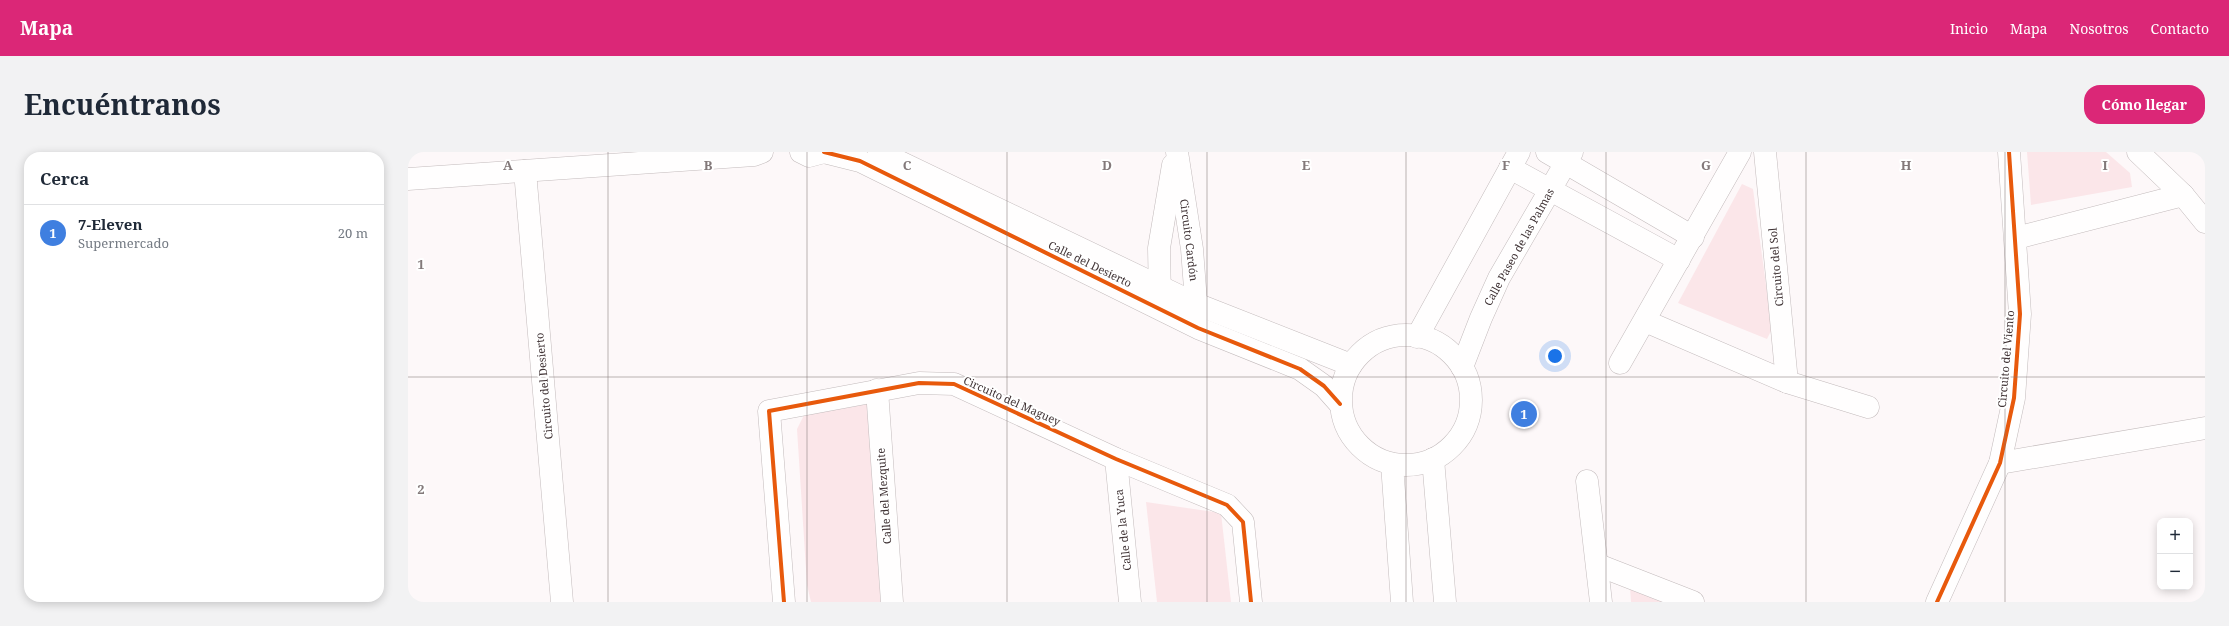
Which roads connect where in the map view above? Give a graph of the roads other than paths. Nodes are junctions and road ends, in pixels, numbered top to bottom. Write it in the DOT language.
graph roads {
  1 [pos="762,152"];
  2 [pos="801,152"];
  3 [pos="824,152"];
  4 [pos="879,152"];
  5 [pos="1176,152"];
  6 [pos="1547,152"];
  7 [pos="1740,152"];
  8 [pos="1765,152"];
  9 [pos="2009,152"];
  10 [pos="2138,152"];
  11 [pos="1569,157"];
  12 [pos="1515,160"];
  13 [pos="525,170"];
  14 [pos="408,179"];
  15 [pos="1550,189"];
  16 [pos="2183,195"];
  17 [pos="1005,222"];
  18 [pos="2205,222"];
  19 [pos="1693,236"];
  20 [pos="2016,238"];
  21 [pos="1679,260"];
  22 [pos="1158,286"];
  23 [pos="1196,304"];
  24 [pos="1160,309"];
  25 [pos="1645,321"];
  26 [pos="1198,328"];
  27 [pos="1417,337"];
  28 [pos="1620,363"];
  29 [pos="1351,365"];
  30 [pos="1462,367"];
  31 [pos="1787,382"];
  32 [pos="877,390"];
  33 [pos="1340,404"];
  34 [pos="1868,407"];
  35 [pos="2205,428"];
  36 [pos="1116,459"];
  37 [pos="1433,459"];
  38 [pos="2000,463"];
  39 [pos="1392,464"];
  40 [pos="1587,481"];
  41 [pos="1598,565"];
  42 [pos="562,602"];
  43 [pos="784,602"];
  44 [pos="892,602"];
  45 [pos="1130,602"];
  46 [pos="1251,602"];
  47 [pos="1402,602"];
  48 [pos="1445,602"];
  49 [pos="1601,602"];
  50 [pos="1693,602"];
  51 [pos="1937,602"];
  1 -- 13 [label="street"];
  2 -- 3 [label="street"];
  3 -- 17 [label="street, Calle del Desierto"];
  4 -- 17 [label="street, Calle del Desierto"];
  5 -- 22 [label="street, Circuito Cardón"];
  5 -- 23 [label="street, Circuito Cardón"];
  6 -- 11 [label="street"];
  7 -- 19 [label="street"];
  8 -- 31 [label="street, Circuito del Sol"];
  9 -- 20 [label="street, Circuito del Viento"];
  10 -- 16 [label="street"];
  11 -- 15 [label="street, Calle Paseo de las Palmas"];
  11 -- 19 [label="street"];
  12 -- 15 [label="street"];
  12 -- 27 [label="street"];
  13 -- 14 [label="street"];
  13 -- 42 [label="street, Circuito del Desierto"];
  15 -- 21 [label="street"];
  15 -- 30 [label="street, Calle Paseo de las Palmas"];
  16 -- 18 [label="street"];
  16 -- 20 [label="street"];
  17 -- 22 [label="street, Calle del Desierto"];
  17 -- 24 [label="street, Calle del Desierto"];
  19 -- 21 [label="street"];
  20 -- 38 [label="street, Circuito del Viento"];
  21 -- 25 [label="street"];
  22 -- 23 [label="street, Calle del Desierto"];
  22 -- 24 [label="street, Circuito Cardón"];
  23 -- 26 [label="street, Circuito Cardón"];
  23 -- 29 [label="street, Calle del Desierto"];
  24 -- 26 [label="street, Calle del Desierto"];
  25 -- 28 [label="street"];
  25 -- 31 [label="street"];
  26 -- 33 [label="street, Calle del Desierto"];
  27 -- 29 [label="street"];
  27 -- 30 [label="street"];
  29 -- 33 [label="street"];
  30 -- 37 [label="street"];
  31 -- 34 [label="street"];
  32 -- 36 [label="street, Circuito del Maguey"];
  32 -- 43 [label="street, Circuito del Maguey"];
  32 -- 44 [label="street, Calle del Mezquite"];
  33 -- 39 [label="street"];
  35 -- 38 [label="street"];
  36 -- 45 [label="street, Calle de la Yuca"];
  36 -- 46 [label="street, Circuito del Maguey"];
  37 -- 39 [label="street"];
  37 -- 48 [label="street"];
  38 -- 51 [label="street, Circuito del Viento"];
  39 -- 47 [label="street"];
  40 -- 41 [label="street"];
  41 -- 49 [label="street"];
  41 -- 50 [label="street"];
}
